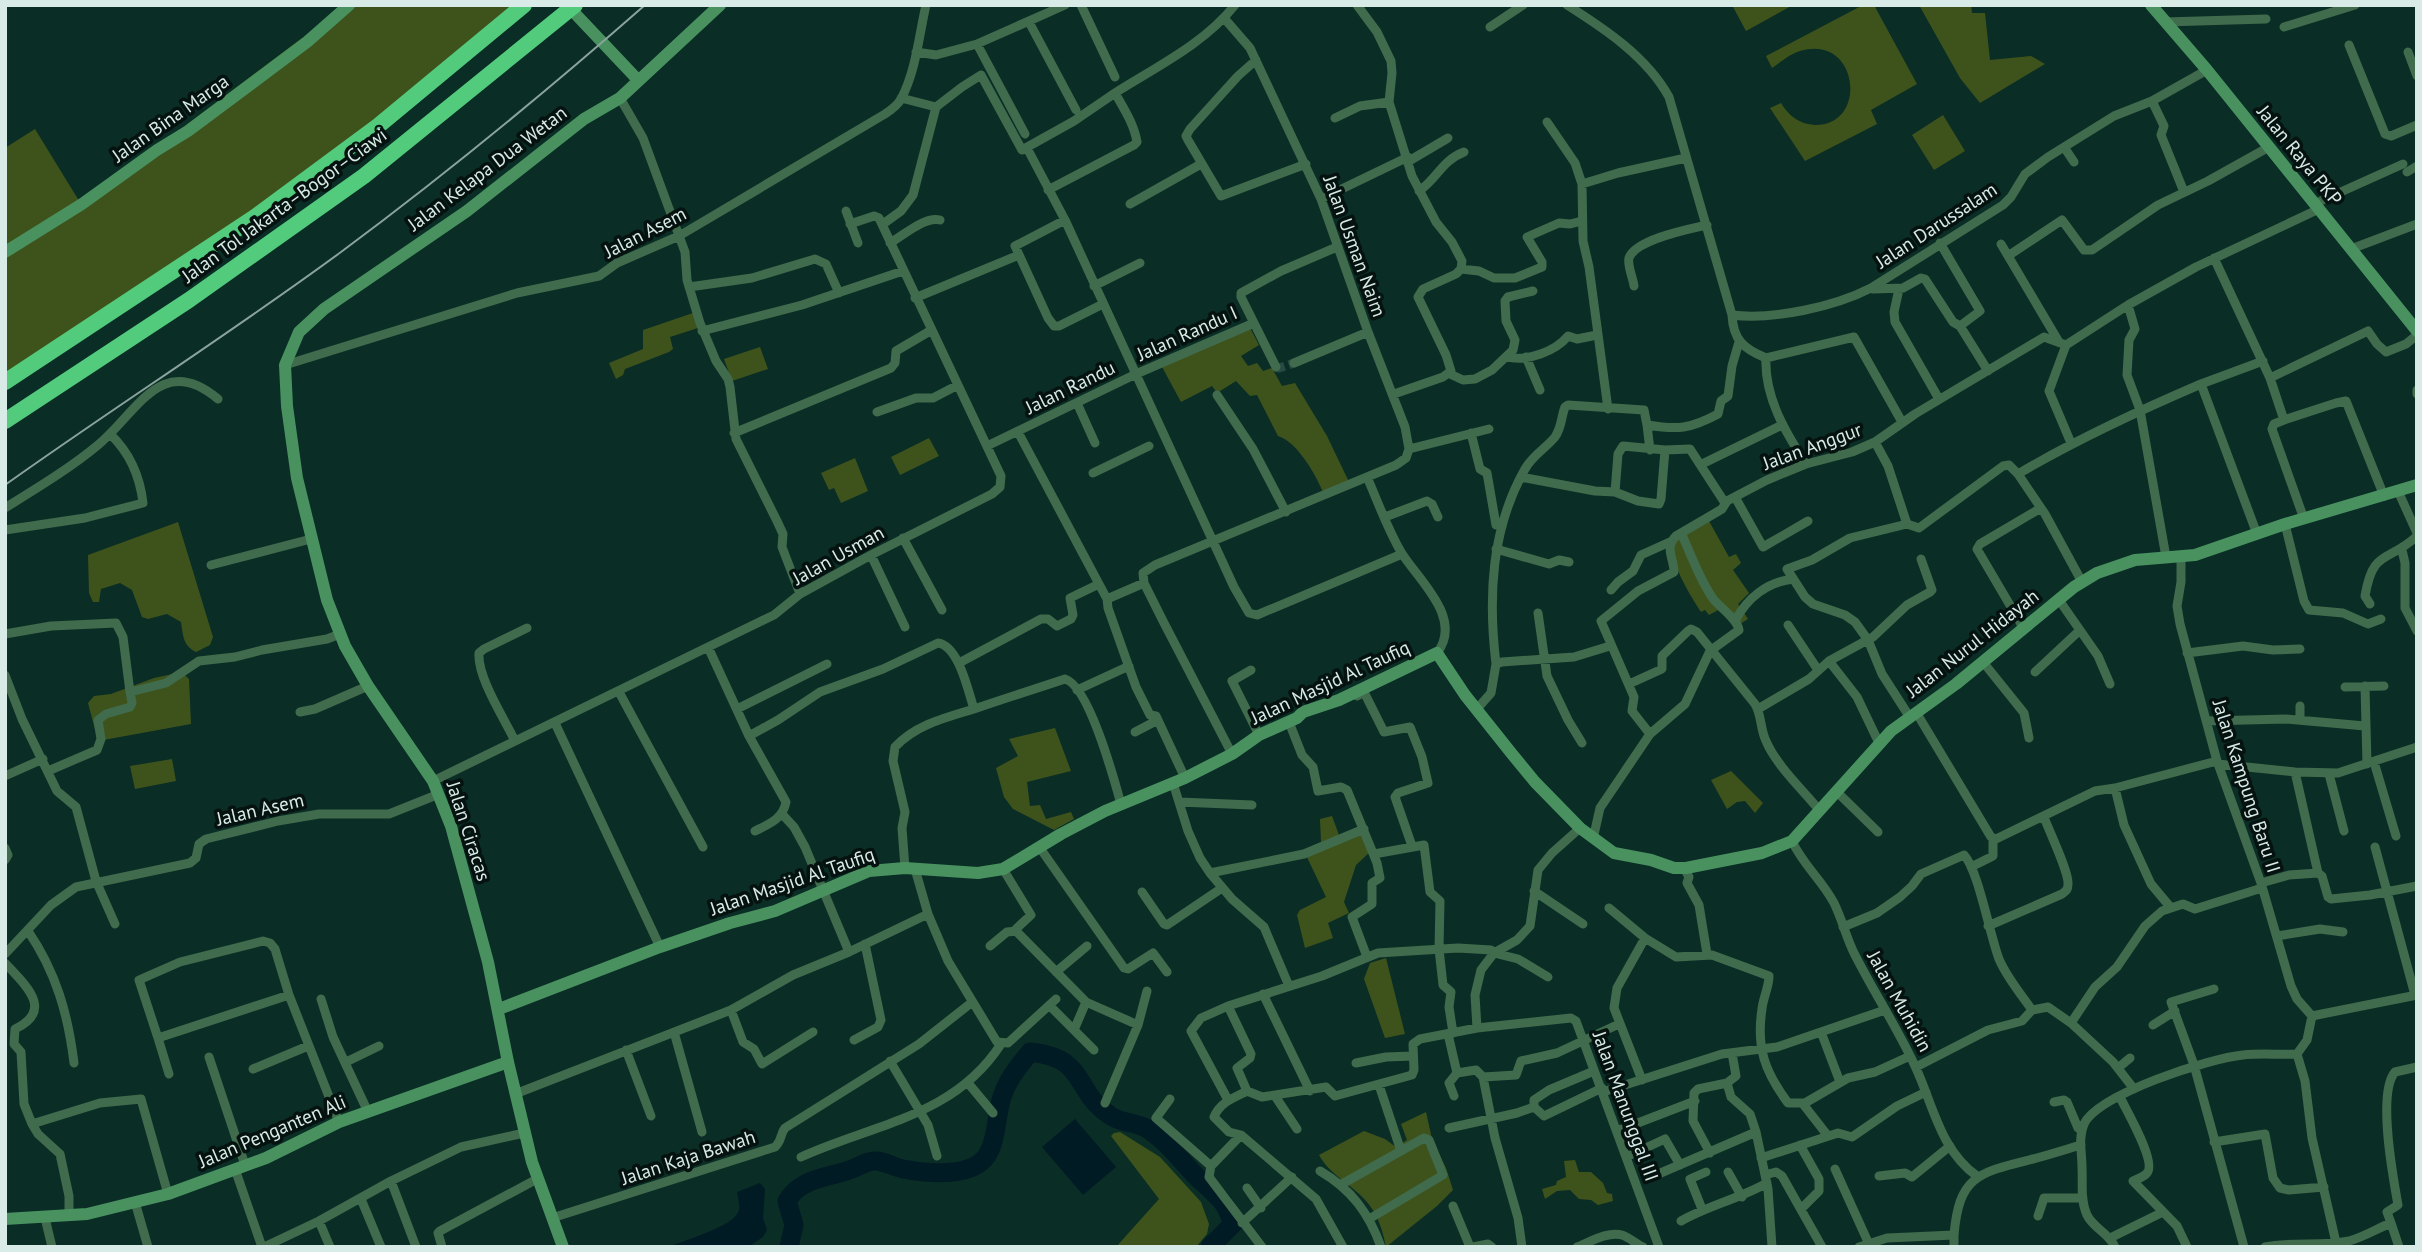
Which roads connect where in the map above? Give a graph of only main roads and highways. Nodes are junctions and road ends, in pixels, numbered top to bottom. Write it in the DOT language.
graph roads {
  1 [pos="575,5"];
  2 [pos="521,8"];
  3 [pos="5,382"];
  4 [pos="5,421"];
  1 -- 4 [label="highway, Jalan Tol Jakarta–Bogor–Ciawi"];
  2 -- 3 [label="highway, Jalan Tol Jakarta–Bogor–Ciawi"];
}
